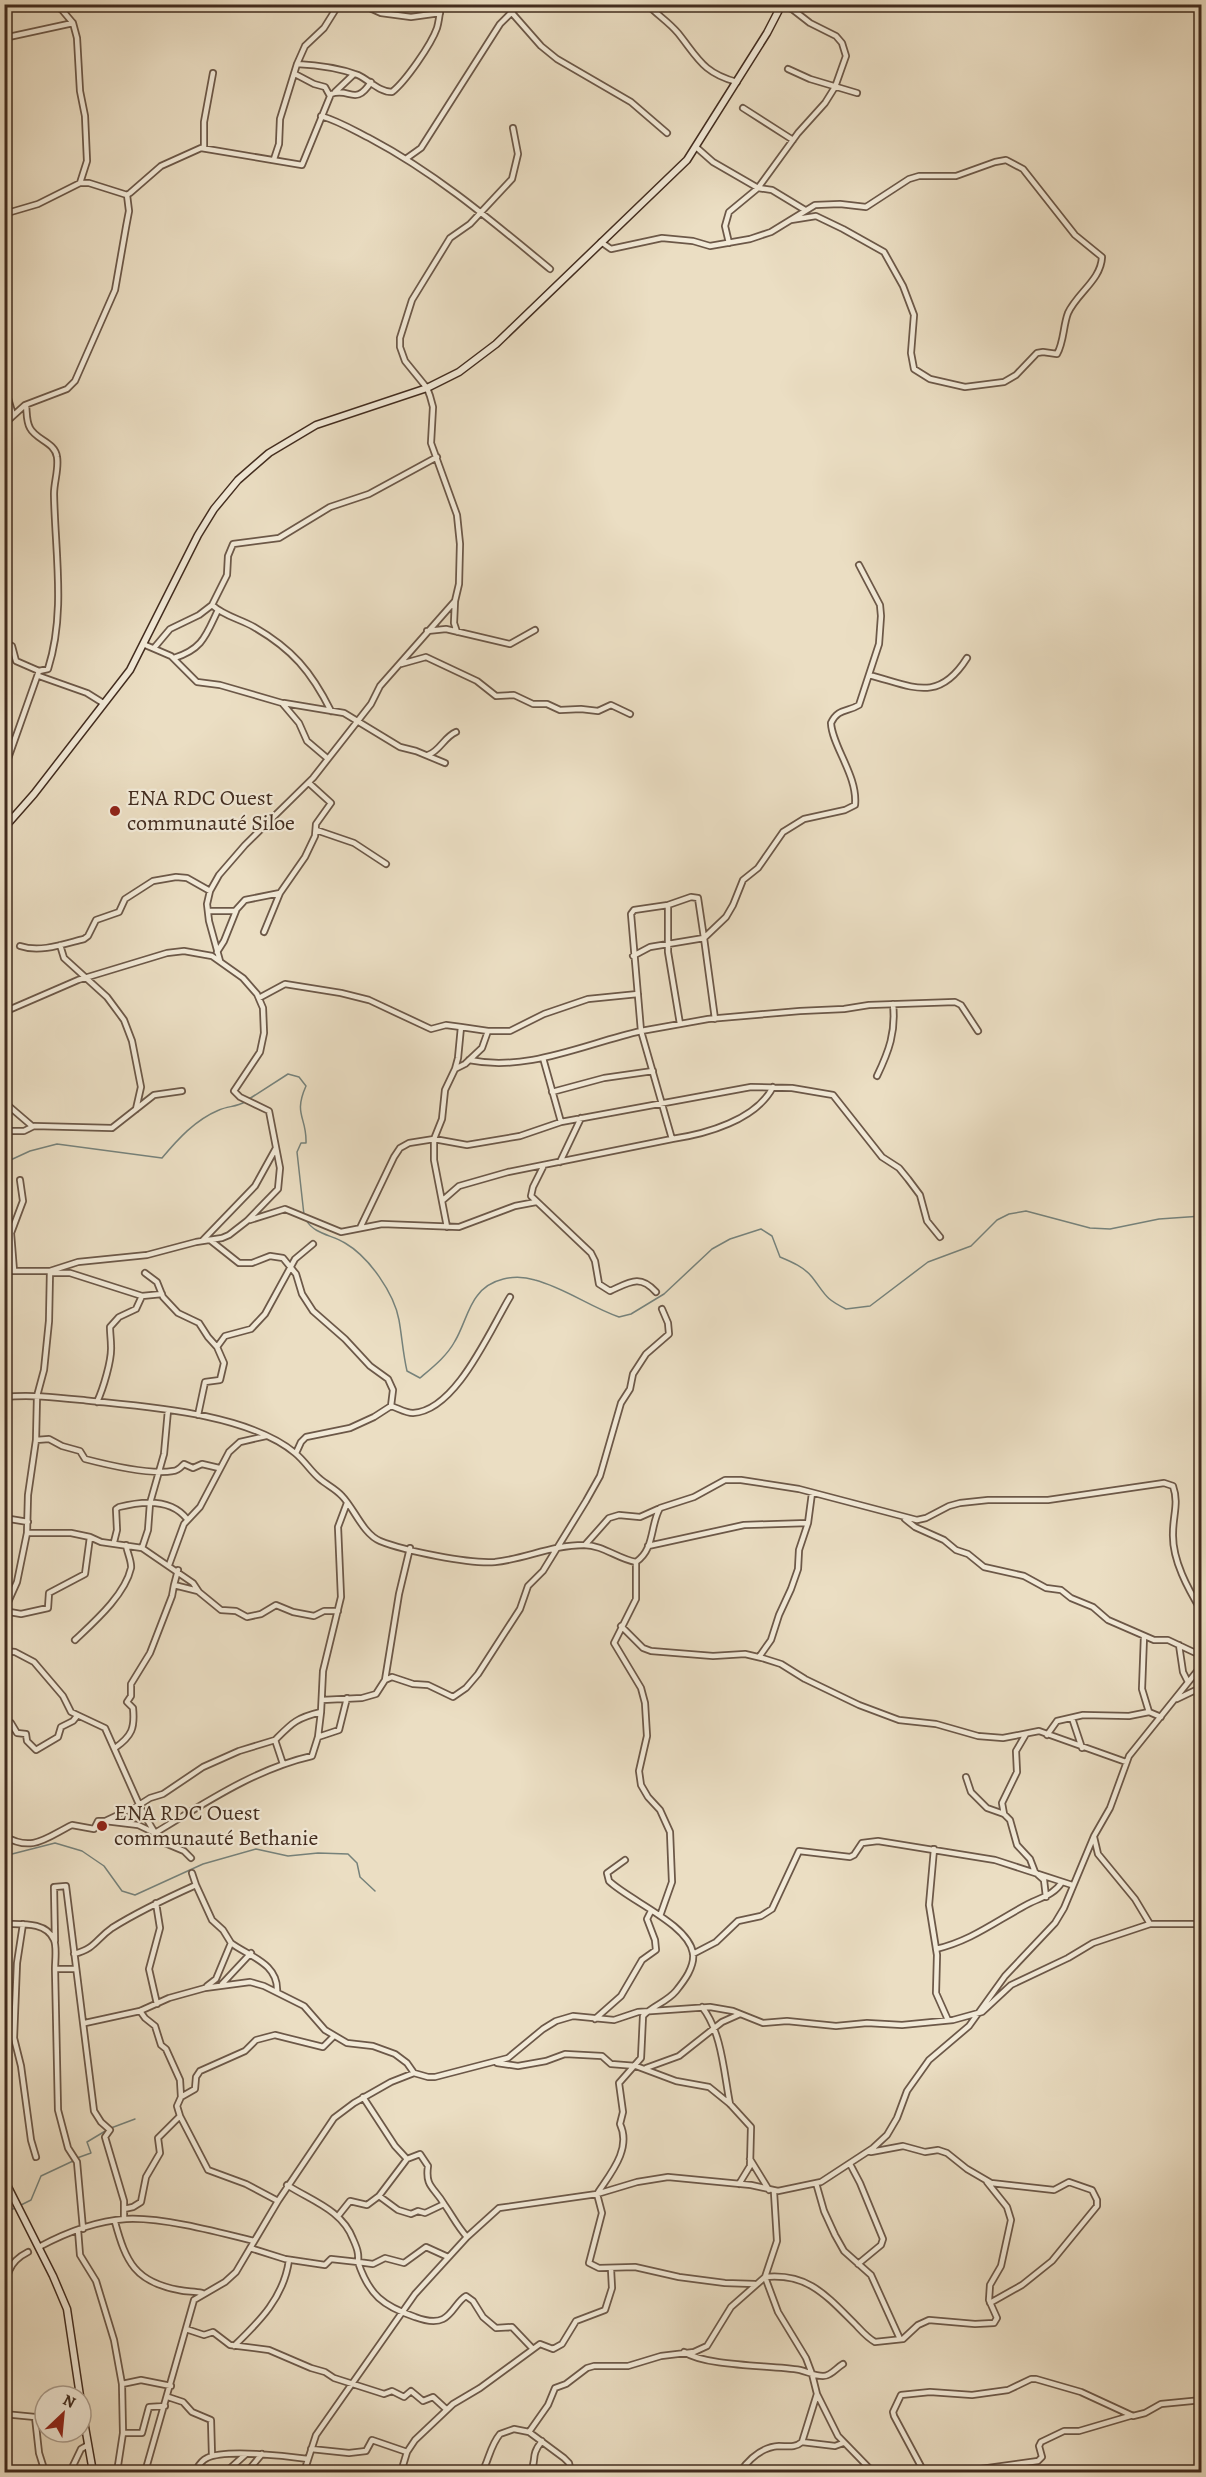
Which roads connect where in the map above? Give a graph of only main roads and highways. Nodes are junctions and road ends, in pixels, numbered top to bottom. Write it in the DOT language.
graph roads {
  1 [pos="782,5"];
  2 [pos="4,828"];
  3 [pos="4,2179"];
  4 [pos="78,2384"];
  5 [pos="88,2444"];
  6 [pos="93,2472"];
  1 -- 2 [label="main road"];
  3 -- 4 [label="main road"];
  5 -- 6 [label="main road"];
}
